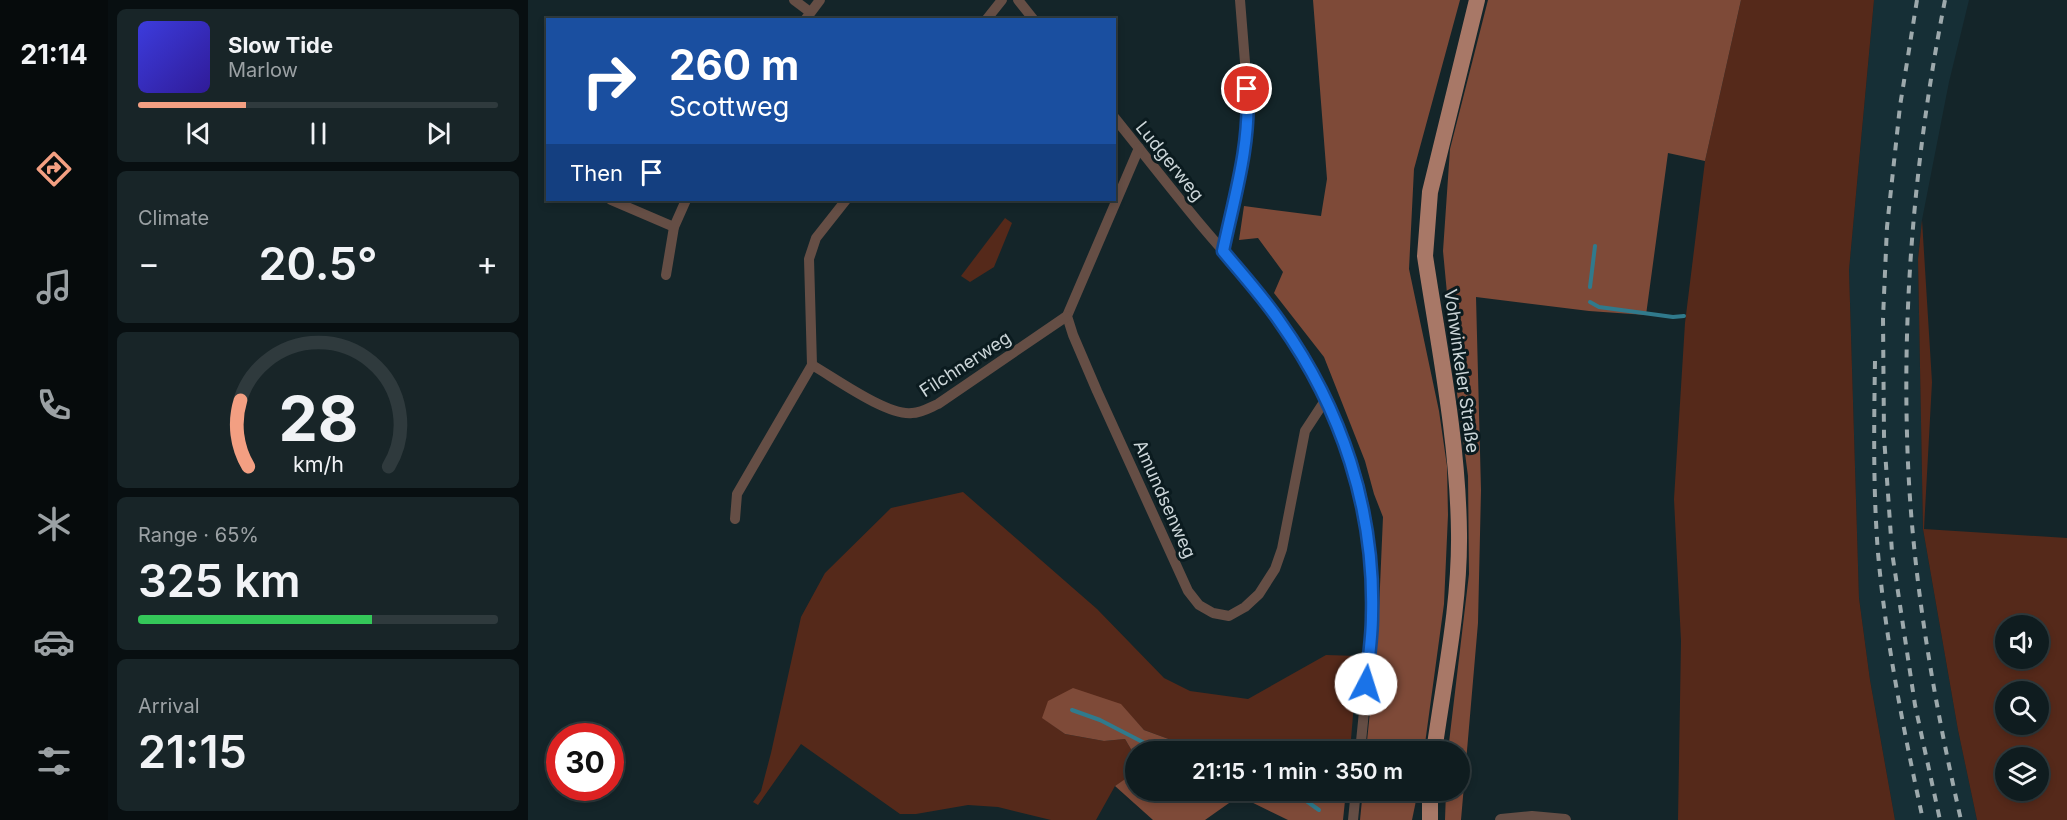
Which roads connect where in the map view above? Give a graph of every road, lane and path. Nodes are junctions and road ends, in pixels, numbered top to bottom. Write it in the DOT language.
graph roads {
  1 [pos="794,0"];
  2 [pos="820,0"];
  3 [pos="1002,0"];
  4 [pos="1018,0"];
  5 [pos="1240,0"];
  6 [pos="1477,0"];
  7 [pos="807,16"];
  8 [pos="988,18"];
  9 [pos="1032,18"];
  10 [pos="1116,119"];
  11 [pos="1139,148"];
  12 [pos="613,201"];
  13 [pos="686,201"];
  14 [pos="845,201"];
  15 [pos="674,227"];
  16 [pos="1223,251"];
  17 [pos="666,275"];
  18 [pos="1067,316"];
  19 [pos="812,365"];
  20 [pos="1326,399"];
  21 [pos="735,519"];
  22 [pos="1361,741"];
  23 [pos="1436,741"];
  24 [pos="1355,801"];
  25 [pos="1430,801"];
  26 [pos="1353,820"];
  27 [pos="1430,820"];
  28 [pos="1501,820"];
  29 [pos="1565,820"];
  1 -- 7 [label="street"];
  2 -- 7 [label="street"];
  3 -- 8 [label="street"];
  4 -- 9 [label="street"];
  5 -- 16 [label="street"];
  6 -- 23 [label="main road, Vohwinkeler Straße"];
  10 -- 11 [label="street, Ludgerweg"];
  11 -- 16 [label="street, Ludgerweg"];
  11 -- 18 [label="street"];
  12 -- 15 [label="street"];
  13 -- 15 [label="street"];
  14 -- 19 [label="street"];
  15 -- 17 [label="street"];
  16 -- 20 [label="street, Ludgerweg"];
  18 -- 19 [label="street, Filchnerweg"];
  18 -- 20 [label="street, Amundsenweg"];
  19 -- 21 [label="street"];
  20 -- 22 [label="street, Ludgerweg"];
  24 -- 26 [label="street"];
  25 -- 27 [label="main road"];
  28 -- 29 [label="street"];
}
